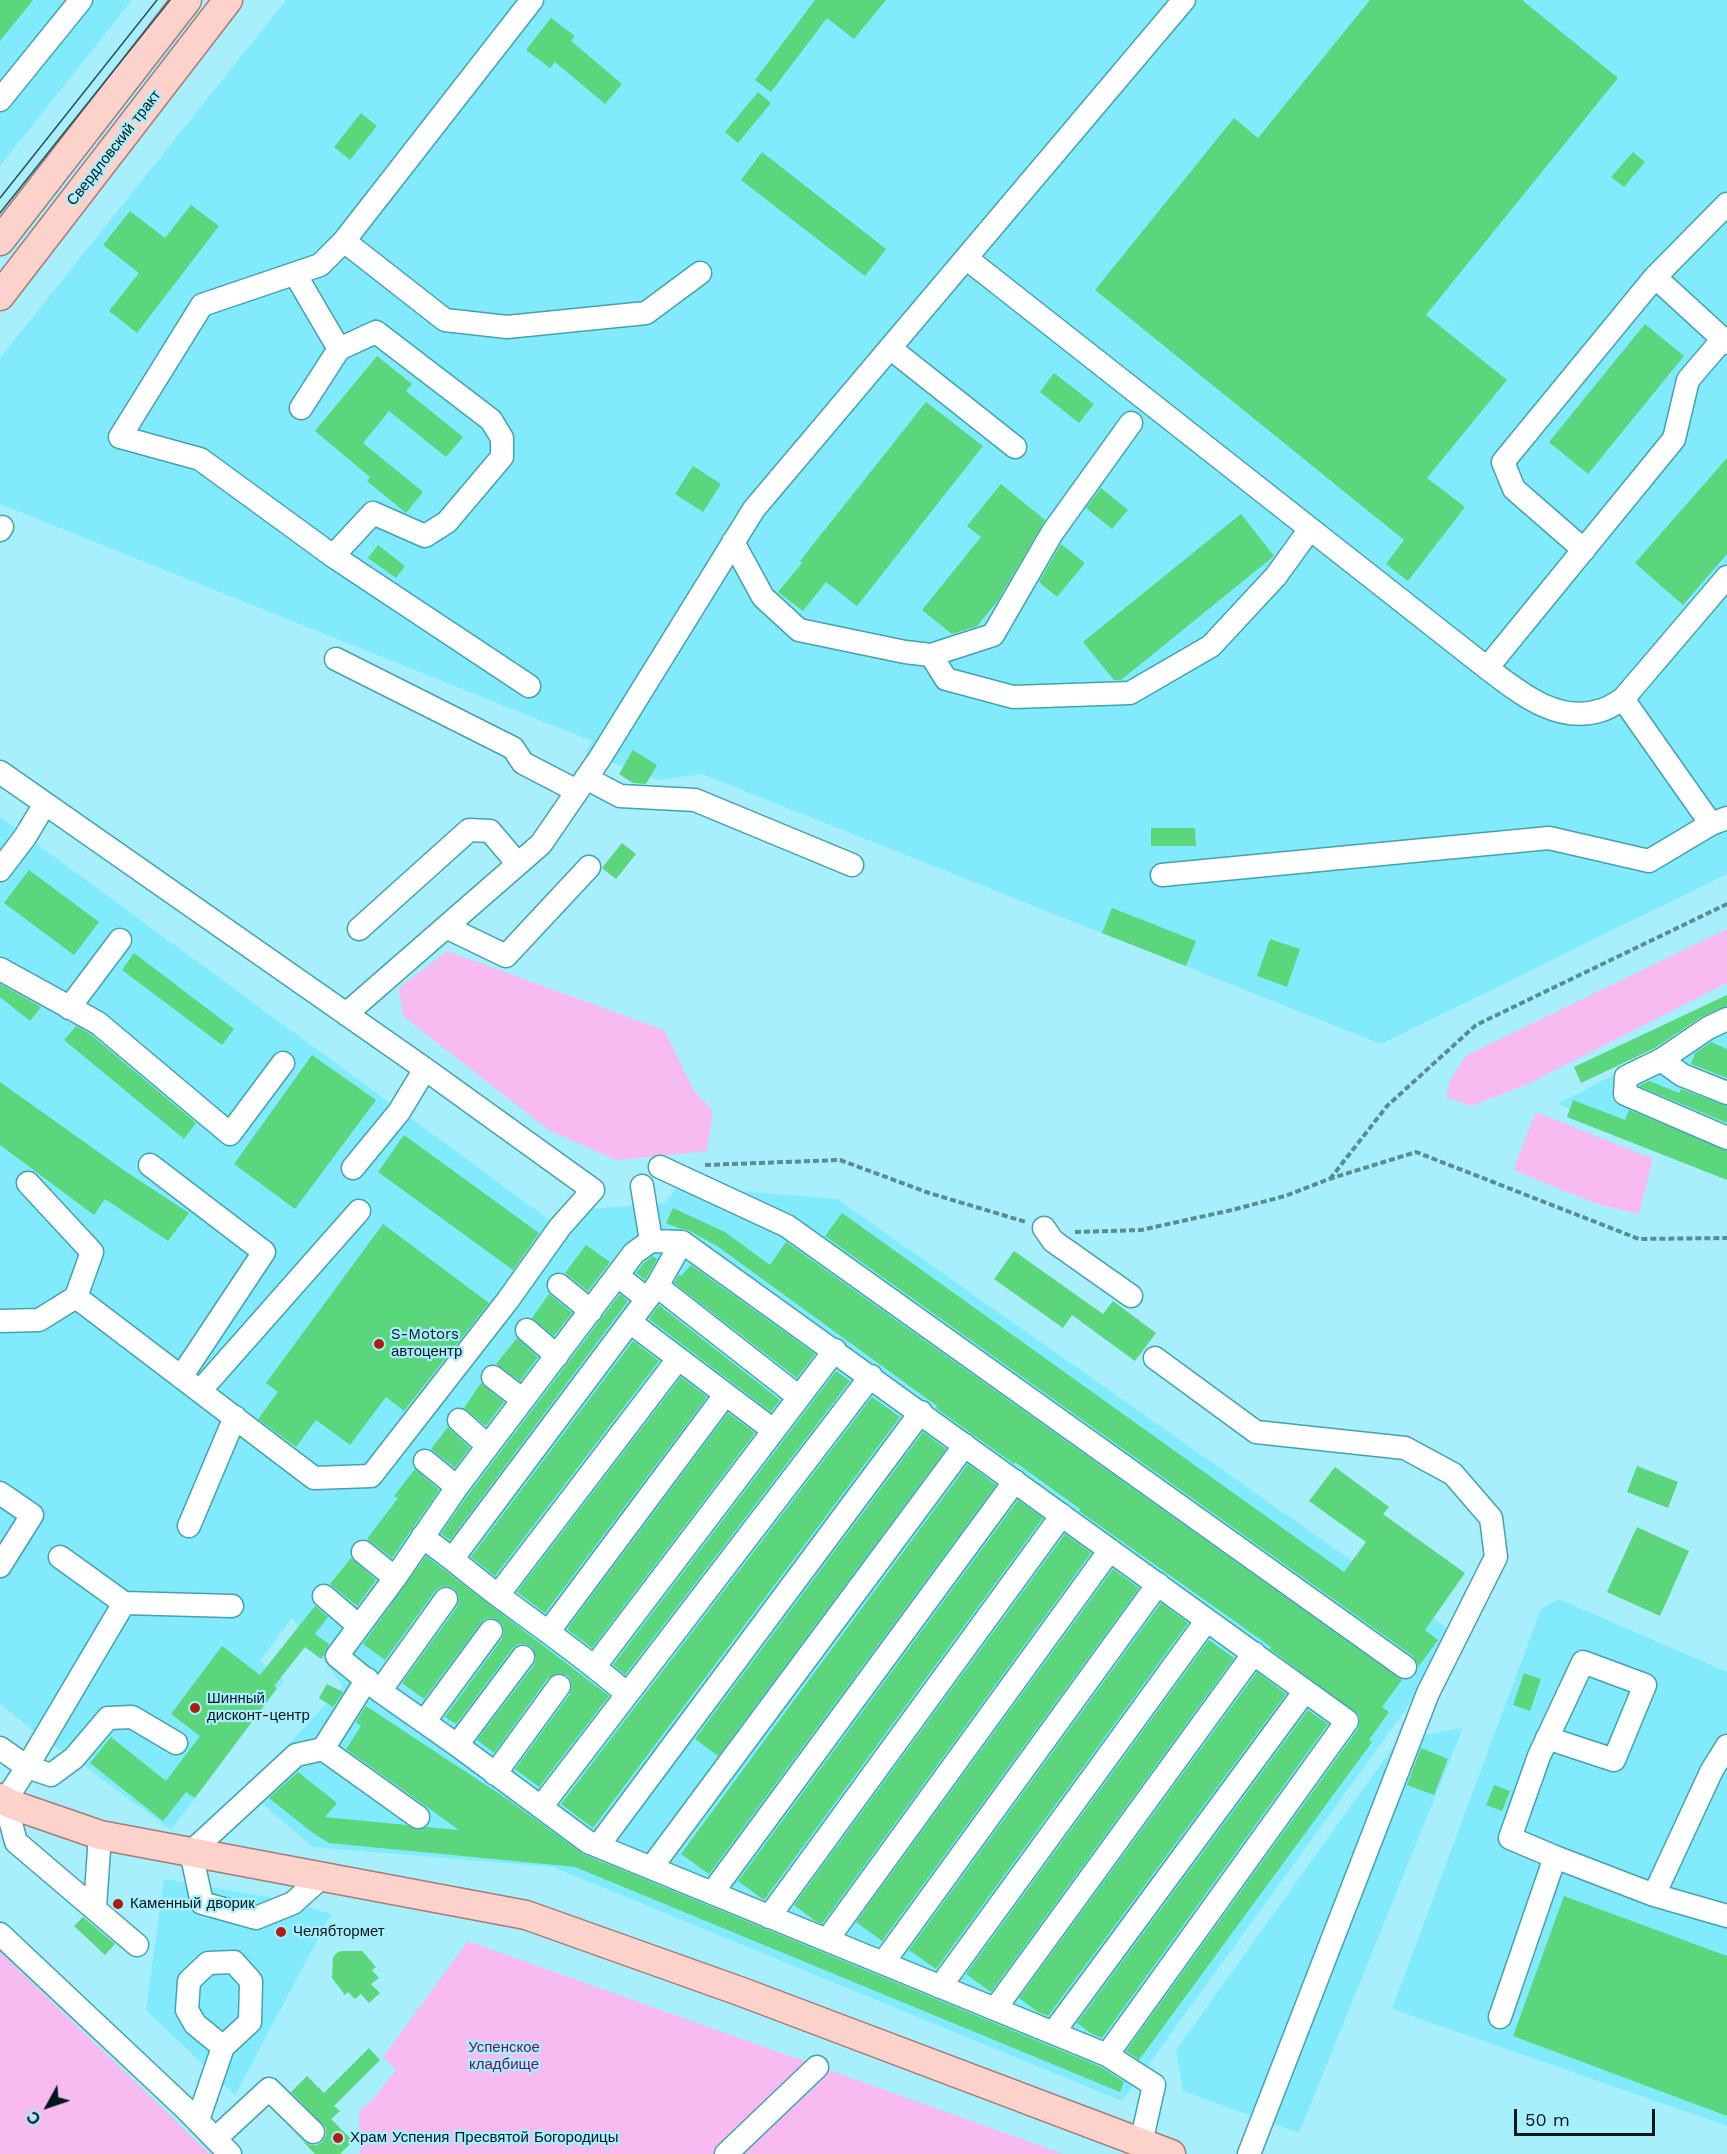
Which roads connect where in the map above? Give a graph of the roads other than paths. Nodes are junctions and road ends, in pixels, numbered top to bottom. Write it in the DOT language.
graph roads {
  1 [pos="81,0"];
  2 [pos="187,0"];
  3 [pos="228,0"];
  4 [pos="532,0"];
  5 [pos="1184,0"];
  6 [pos="0,100"];
  7 [pos="1727,204"];
  8 [pos="0,241"];
  9 [pos="344,241"];
  10 [pos="966,258"];
  11 [pos="700,273"];
  12 [pos="295,274"];
  13 [pos="1655,277"];
  14 [pos="0,296"];
  15 [pos="1725,341"];
  16 [pos="890,348"];
  17 [pos="339,349"];
  18 [pos="301,408"];
  19 [pos="1131,423"];
  20 [pos="1015,447"];
  21 [pos="1310,529"];
  22 [pos="733,542"];
  23 [pos="1584,550"];
  24 [pos="333,556"];
  25 [pos="1727,577"];
  26 [pos="931,655"];
  27 [pos="336,659"];
  28 [pos="1487,668"];
  29 [pos="529,686"];
  30 [pos="1623,699"];
  31 [pos="0,772"];
  32 [pos="581,784"];
  33 [pos="45,804"];
  34 [pos="1719,821"];
  35 [pos="518,864"];
  36 [pos="852,865"];
  37 [pos="589,867"];
  38 [pos="0,870"];
  39 [pos="1162,875"];
  40 [pos="446,927"];
  41 [pos="359,929"];
  42 [pos="120,940"];
  43 [pos="0,969"];
  44 [pos="69,1008"];
  45 [pos="346,1014"];
  46 [pos="1721,1028"];
  47 [pos="1661,1060"];
  48 [pos="283,1063"];
  49 [pos="425,1069"];
  50 [pos="1727,1093"];
  51 [pos="1727,1138"];
  52 [pos="150,1165"];
  53 [pos="660,1167"];
  54 [pos="353,1168"];
  55 [pos="28,1183"];
  56 [pos="642,1186"];
  57 [pos="359,1212"];
  58 [pos="1044,1228"];
  59 [pos="651,1241"];
  60 [pos="682,1242"];
  61 [pos="618,1276"];
  62 [pos="559,1285"];
  63 [pos="652,1293"];
  64 [pos="1131,1296"];
  65 [pos="76,1297"];
  66 [pos="591,1311"];
  67 [pos="0,1321"];
  68 [pos="630,1322"];
  69 [pos="527,1330"];
  70 [pos="835,1350"];
  71 [pos="557,1356"];
  72 [pos="1155,1358"];
  73 [pos="678,1359"];
  74 [pos="871,1376"];
  75 [pos="181,1377"];
  76 [pos="493,1377"];
  77 [pos="200,1391"];
  78 [pos="725,1395"];
  79 [pos="799,1397"];
  80 [pos="523,1400"];
  81 [pos="921,1412"];
  82 [pos="235,1417"];
  83 [pos="459,1420"];
  84 [pos="773,1430"];
  85 [pos="965,1445"];
  86 [pos="488,1446"];
  87 [pos="425,1461"];
  88 [pos="1015,1481"];
  89 [pos="457,1487"];
  90 [pos="0,1493"];
  91 [pos="1062,1515"];
  92 [pos="189,1526"];
  93 [pos="422,1537"];
  94 [pos="1110,1550"];
  95 [pos="363,1552"];
  96 [pos="60,1557"];
  97 [pos="453,1558"];
  98 [pos="0,1566"];
  99 [pos="395,1578"];
  100 [pos="1158,1584"];
  101 [pos="498,1595"];
  102 [pos="324,1596"];
  103 [pos="446,1599"];
  104 [pos="124,1603"];
  105 [pos="232,1606"];
  106 [pos="1207,1620"];
  107 [pos="359,1626"];
  108 [pos="491,1631"];
  109 [pos="549,1631"];
  110 [pos="1254,1653"];
  111 [pos="523,1657"];
  112 [pos="595,1666"];
  113 [pos="1405,1667"];
  114 [pos="373,1685"];
  115 [pos="559,1686"];
  116 [pos="1305,1691"];
  117 [pos="627,1694"];
  118 [pos="424,1722"];
  119 [pos="1547,1738"];
  120 [pos="176,1743"];
  121 [pos="457,1745"];
  122 [pos="1727,1746"];
  123 [pos="0,1748"];
  124 [pos="323,1749"];
  125 [pos="27,1767"];
  126 [pos="495,1774"];
  127 [pos="3,1799"];
  128 [pos="541,1808"];
  129 [pos="418,1817"];
  130 [pos="100,1835"];
  131 [pos="598,1846"];
  132 [pos="191,1852"];
  133 [pos="1555,1857"];
  134 [pos="651,1868"];
  135 [pos="322,1877"];
  136 [pos="712,1893"];
  137 [pos="1654,1895"];
  138 [pos="94,1908"];
  139 [pos="1727,1916"];
  140 [pos="769,1917"];
  141 [pos="0,1934"];
  142 [pos="827,1940"];
  143 [pos="136,1945"];
  144 [pos="883,1963"];
  145 [pos="940,1986"];
  146 [pos="994,2009"];
  147 [pos="1500,2016"];
  148 [pos="1053,2033"];
  149 [pos="223,2046"];
  150 [pos="1107,2055"];
  151 [pos="817,2067"];
  152 [pos="198,2120"];
  153 [pos="313,2132"];
  154 [pos="1141,2143"];
  155 [pos="223,2147"];
  156 [pos="726,2154"];
  157 [pos="1171,2154"];
  158 [pos="1249,2154"];
  1 -- 6 [label="lane"];
  2 -- 8 [label="main road"];
  3 -- 14 [label="main road, Свердловский тракт"];
  4 -- 9 [label="lane"];
  5 -- 10 [label="lane"];
  7 -- 13 [label="lane"];
  9 -- 11 [label="lane"];
  9 -- 12 [label="lane"];
  10 -- 16 [label="lane"];
  10 -- 21 [label="lane"];
  12 -- 17 [label="lane"];
  12 -- 24 [label="lane"];
  13 -- 15 [label="lane"];
  13 -- 23 [label="lane"];
  15 -- 23 [label="lane"];
  16 -- 20 [label="lane"];
  16 -- 22 [label="lane"];
  17 -- 18 [label="lane"];
  17 -- 24 [label="lane"];
  19 -- 26 [label="lane"];
  21 -- 26 [label="lane"];
  21 -- 28 [label="lane"];
  22 -- 26 [label="lane"];
  22 -- 32 [label="lane"];
  23 -- 28 [label="lane"];
  24 -- 29 [label="lane"];
  25 -- 30 [label="lane"];
  27 -- 32 [label="lane"];
  28 -- 30 [label="lane"];
  30 -- 34 [label="lane"];
  31 -- 33 [label="lane"];
  32 -- 35 [label="lane"];
  32 -- 36 [label="lane"];
  33 -- 38 [label="lane"];
  33 -- 45 [label="lane"];
  34 -- 39 [label="lane"];
  35 -- 40 [label="lane"];
  35 -- 41 [label="lane"];
  37 -- 40 [label="lane"];
  40 -- 45 [label="lane"];
  42 -- 44 [label="lane"];
  43 -- 44 [label="lane"];
  44 -- 48 [label="lane"];
  45 -- 49 [label="lane"];
  46 -- 47 [label="lane"];
  47 -- 50 [label="lane"];
  47 -- 51 [label="lane"];
  49 -- 54 [label="lane"];
  49 -- 82 [label="lane"];
  52 -- 75 [label="lane"];
  53 -- 113 [label="lane"];
  55 -- 65 [label="lane"];
  56 -- 59 [label="lane"];
  57 -- 77 [label="lane"];
  58 -- 64 [label="lane"];
  59 -- 60 [label="lane"];
  59 -- 61 [label="lane"];
  60 -- 63 [label="lane"];
  60 -- 70 [label="lane"];
  61 -- 63 [label="lane"];
  61 -- 66 [label="lane"];
  62 -- 66 [label="lane"];
  63 -- 68 [label="lane"];
  63 -- 79 [label="lane"];
  65 -- 67 [label="lane"];
  65 -- 75 [label="lane"];
  66 -- 71 [label="lane"];
  68 -- 73 [label="lane"];
  68 -- 97 [label="lane"];
  69 -- 71 [label="lane"];
  70 -- 74 [label="lane"];
  70 -- 79 [label="lane"];
  71 -- 80 [label="lane"];
  72 -- 158 [label="lane"];
  73 -- 78 [label="lane"];
  73 -- 101 [label="lane"];
  74 -- 81 [label="lane"];
  74 -- 117 [label="lane"];
  75 -- 77 [label="lane"];
  76 -- 80 [label="lane"];
  77 -- 82 [label="lane"];
  78 -- 84 [label="lane"];
  78 -- 109 [label="lane"];
  79 -- 84 [label="lane"];
  80 -- 86 [label="lane"];
  81 -- 85 [label="lane"];
  81 -- 131 [label="lane"];
  82 -- 92 [label="lane"];
  83 -- 86 [label="lane"];
  84 -- 112 [label="lane"];
  85 -- 88 [label="lane"];
  85 -- 134 [label="lane"];
  86 -- 89 [label="lane"];
  87 -- 89 [label="lane"];
  88 -- 91 [label="lane"];
  88 -- 136 [label="lane"];
  89 -- 93 [label="lane"];
  90 -- 98 [label="lane"];
  91 -- 94 [label="lane"];
  91 -- 140 [label="lane"];
  93 -- 97 [label="lane"];
  93 -- 99 [label="lane"];
  94 -- 100 [label="lane"];
  94 -- 142 [label="lane"];
  95 -- 99 [label="lane"];
  96 -- 104 [label="lane"];
  97 -- 101 [label="lane"];
  99 -- 107 [label="lane"];
  100 -- 106 [label="lane"];
  100 -- 144 [label="lane"];
  101 -- 109 [label="lane"];
  102 -- 107 [label="lane"];
  103 -- 114 [label="lane"];
  104 -- 105 [label="lane"];
  104 -- 125 [label="lane"];
  106 -- 110 [label="lane"];
  106 -- 145 [label="lane"];
  107 -- 114 [label="lane"];
  108 -- 118 [label="lane"];
  109 -- 112 [label="lane"];
  110 -- 116 [label="lane"];
  110 -- 146 [label="lane"];
  111 -- 121 [label="lane"];
  112 -- 117 [label="lane"];
  114 -- 118 [label="lane"];
  114 -- 124 [label="lane"];
  115 -- 126 [label="lane"];
  116 -- 148 [label="lane"];
  116 -- 150 [label="lane"];
  117 -- 128 [label="lane"];
  118 -- 121 [label="lane"];
  119 -- 119 [label="lane"];
  119 -- 133 [label="lane"];
  120 -- 125 [label="lane"];
  121 -- 126 [label="lane"];
  122 -- 137 [label="lane"];
  123 -- 125 [label="lane"];
  124 -- 129 [label="lane"];
  124 -- 132 [label="lane"];
  125 -- 127 [label="lane"];
  126 -- 128 [label="lane"];
  127 -- 130 [label="main road"];
  127 -- 138 [label="lane"];
  128 -- 131 [label="lane"];
  130 -- 132 [label="main road"];
  130 -- 138 [label="lane"];
  131 -- 134 [label="lane"];
  132 -- 135 [label="main road"];
  132 -- 135 [label="lane"];
  133 -- 137 [label="lane"];
  133 -- 147 [label="lane"];
  134 -- 136 [label="lane"];
  135 -- 154 [label="main road"];
  136 -- 140 [label="lane"];
  137 -- 139 [label="lane"];
  138 -- 143 [label="lane"];
  140 -- 142 [label="lane"];
  141 -- 152 [label="lane"];
  142 -- 144 [label="lane"];
  144 -- 145 [label="lane"];
  145 -- 146 [label="lane"];
  146 -- 148 [label="lane"];
  148 -- 150 [label="lane"];
  149 -- 152 [label="lane"];
  150 -- 154 [label="lane"];
  151 -- 156 [label="lane"];
  152 -- 155 [label="lane"];
  153 -- 155 [label="lane"];
  154 -- 157 [label="main road"];
}
